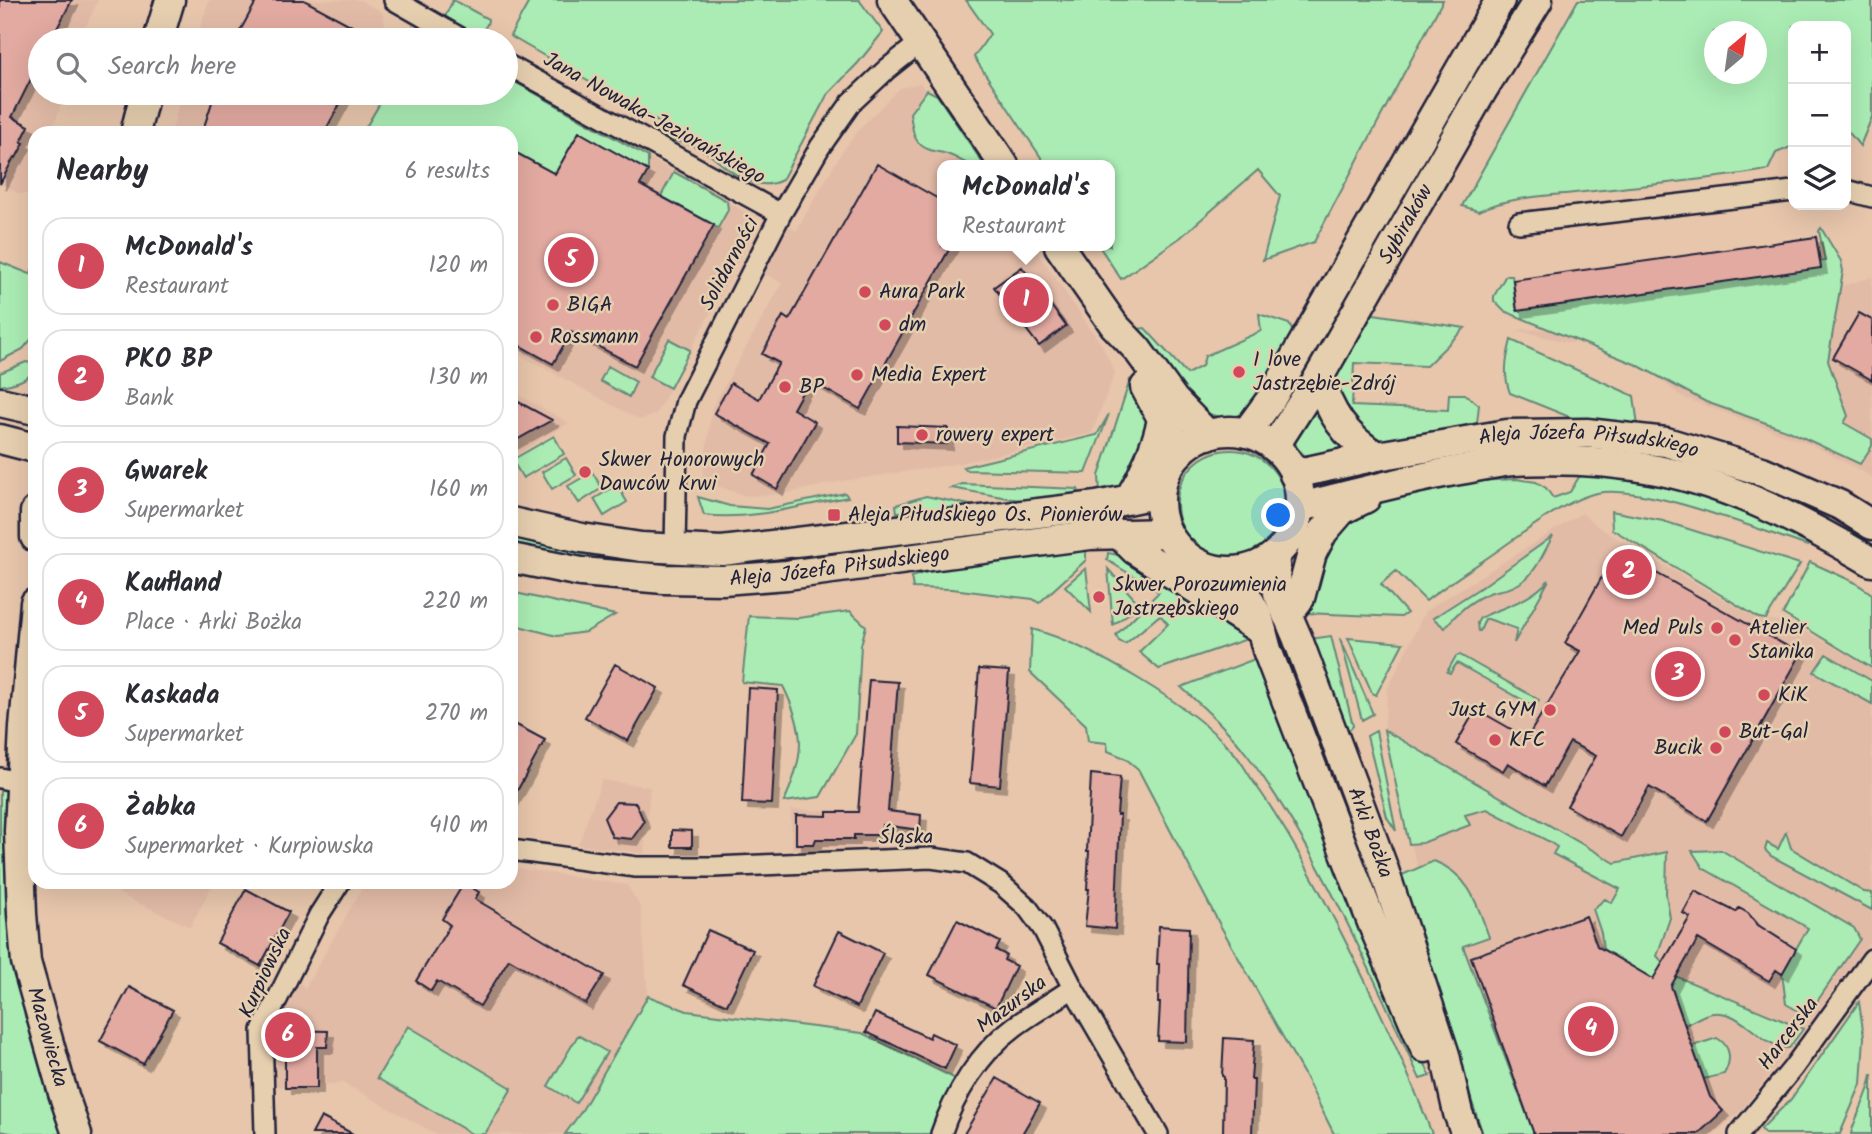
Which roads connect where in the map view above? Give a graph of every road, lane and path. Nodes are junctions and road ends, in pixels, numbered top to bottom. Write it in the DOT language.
graph roads {
  1 [pos="170,0"];
  2 [pos="394,0"];
  3 [pos="892,0"];
  4 [pos="1500,0"];
  5 [pos="1538,0"];
  6 [pos="162,28"];
  7 [pos="443,28"];
  8 [pos="921,42"];
  9 [pos="518,71"];
  10 [pos="142,105"];
  11 [pos="137,126"];
  12 [pos="1001,160"];
  13 [pos="1851,191"];
  14 [pos="1788,192"];
  15 [pos="1872,197"];
  16 [pos="781,214"];
  17 [pos="1519,223"];
  18 [pos="1062,251"];
  19 [pos="1114,325"];
  20 [pos="1319,377"];
  21 [pos="28,391"];
  22 [pos="2,402"];
  23 [pos="28,408"];
  24 [pos="1163,417"];
  25 [pos="1246,433"];
  26 [pos="1208,435"];
  27 [pos="0,439"];
  28 [pos="28,446"];
  29 [pos="1275,447"];
  30 [pos="1180,452"];
  31 [pos="1377,456"];
  32 [pos="1294,474"];
  33 [pos="1414,479"];
  34 [pos="1160,493"];
  35 [pos="1129,499"];
  36 [pos="1300,507"];
  37 [pos="518,524"];
  38 [pos="1872,525"];
  39 [pos="1167,533"];
  40 [pos="1119,534"];
  41 [pos="675,550"];
  42 [pos="1274,556"];
  43 [pos="518,559"];
  44 [pos="1872,562"];
  45 [pos="1233,572"];
  46 [pos="1287,615"];
  47 [pos="1262,631"];
  48 [pos="28,681"];
  49 [pos="19,783"];
  50 [pos="518,851"];
  51 [pos="336,889"];
  52 [pos="1872,959"];
  53 [pos="1073,988"];
  54 [pos="1462,1123"];
  55 [pos="77,1134"];
  56 [pos="265,1134"];
  57 [pos="941,1134"];
  58 [pos="1158,1134"];
  59 [pos="1739,1134"];
  1 -- 6 [label="street"];
  2 -- 7 [label="street"];
  3 -- 8 [label="street"];
  4 -- 25 [label="street, Sybiraków"];
  5 -- 20 [label="street, Sybiraków"];
  8 -- 12 [label="street"];
  8 -- 16 [label="street, Solidarności"];
  9 -- 16 [label="street, Jana Nowaka-Jeziorańskiego"];
  10 -- 11 [label="street"];
  13 -- 15 [label="street"];
  14 -- 17 [label="street"];
  16 -- 41 [label="street, Solidarności"];
  18 -- 19 [label="street"];
  19 -- 24 [label="street"];
  19 -- 26 [label="street"];
  20 -- 29 [label="street, Sybiraków"];
  20 -- 31 [label="street"];
  21 -- 22 [label="street"];
  22 -- 23 [label="street"];
  24 -- 30 [label="street"];
  24 -- 35 [label="street"];
  25 -- 26 [label="street"];
  25 -- 29 [label="street"];
  26 -- 30 [label="street"];
  27 -- 28 [label="street"];
  29 -- 32 [label="street"];
  30 -- 34 [label="street"];
  31 -- 32 [label="street, Aleja Józefa Piłsudskiego"];
  31 -- 38 [label="street, Aleja Józefa Piłsudskiego"];
  32 -- 36 [label="street"];
  33 -- 36 [label="street, Aleja Józefa Piłsudskiego"];
  33 -- 44 [label="street, Aleja Józefa Piłsudskiego"];
  33 -- 46 [label="street"];
  34 -- 35 [label="street, Aleja Józefa Piłsudskiego"];
  34 -- 39 [label="street"];
  35 -- 41 [label="street, Aleja Józefa Piłsudskiego"];
  36 -- 42 [label="street"];
  37 -- 41 [label="street, Aleja Józefa Piłsudskiego"];
  39 -- 40 [label="street, Aleja Józefa Piłsudskiego"];
  39 -- 45 [label="street"];
  40 -- 43 [label="street, Aleja Józefa Piłsudskiego"];
  40 -- 47 [label="street"];
  42 -- 45 [label="street"];
  42 -- 46 [label="street, Arki Bożka"];
  45 -- 47 [label="street, Arki Bożka"];
  46 -- 54 [label="street, Arki Bożka"];
  47 -- 54 [label="street, Arki Bożka"];
  48 -- 49 [label="street, Mazowiecka"];
  49 -- 55 [label="street, Mazowiecka"];
  50 -- 53 [label="street, Śląska"];
  51 -- 56 [label="street, Kurpiowska"];
  52 -- 59 [label="street, Harcerska"];
  53 -- 57 [label="street, Mazurska"];
  53 -- 58 [label="street, Śląska"];
}
